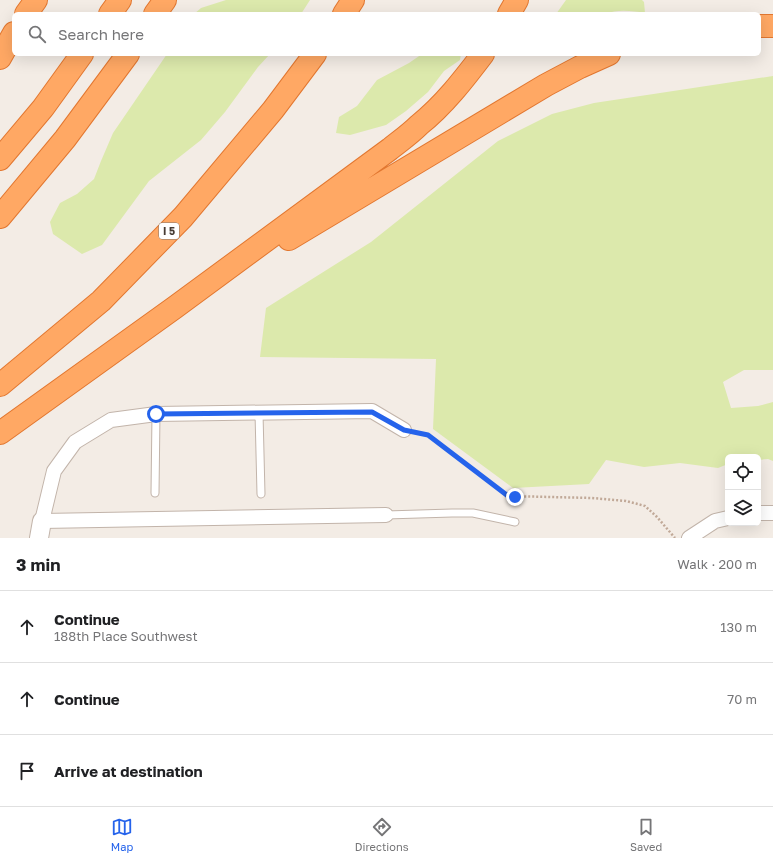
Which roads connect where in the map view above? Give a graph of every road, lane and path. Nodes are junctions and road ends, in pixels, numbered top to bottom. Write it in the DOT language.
graph roads {
  1 [pos="36,0"];
  2 [pos="120,0"];
  3 [pos="165,0"];
  4 [pos="353,0"];
  5 [pos="517,0"];
  6 [pos="27,12"];
  7 [pos="111,12"];
  8 [pos="156,12"];
  9 [pos="345,12"];
  10 [pos="510,12"];
  11 [pos="761,26"];
  12 [pos="773,26"];
  13 [pos="12,37"];
  14 [pos="81,56"];
  15 [pos="127,56"];
  16 [pos="314,56"];
  17 [pos="481,56"];
  18 [pos="605,56"];
  19 [pos="0,58"];
  20 [pos="0,159"];
  21 [pos="0,217"];
  22 [pos="174,308"];
  23 [pos="0,385"];
  24 [pos="260,413"];
  25 [pos="156,414"];
  26 [pos="404,430"];
  27 [pos="0,433"];
  28 [pos="155,493"];
  29 [pos="261,494"];
  30 [pos="761,513"];
  31 [pos="773,513"];
  32 [pos="386,515"];
  33 [pos="725,519"];
  34 [pos="515,522"];
  35 [pos="40,529"];
  36 [pos="690,537"];
  37 [pos="675,538"];
  1 -- 6 [label="highway"];
  2 -- 7 [label="highway"];
  3 -- 8 [label="highway"];
  4 -- 9 [label="highway"];
  5 -- 10 [label="highway"];
  11 -- 12 [label="highway"];
  13 -- 19 [label="highway"];
  14 -- 20 [label="highway"];
  15 -- 21 [label="highway"];
  16 -- 23 [label="highway, I 5"];
  17 -- 22 [label="highway"];
  18 -- 22 [label="highway"];
  22 -- 27 [label="highway"];
  24 -- 25 [label="street"];
  24 -- 26 [label="street"];
  24 -- 29 [label="lane"];
  25 -- 28 [label="lane"];
  25 -- 35 [label="street"];
  26 -- 37 [label="path"];
  30 -- 31 [label="street"];
  32 -- 34 [label="lane"];
  32 -- 35 [label="street"];
  33 -- 36 [label="street"];
}
